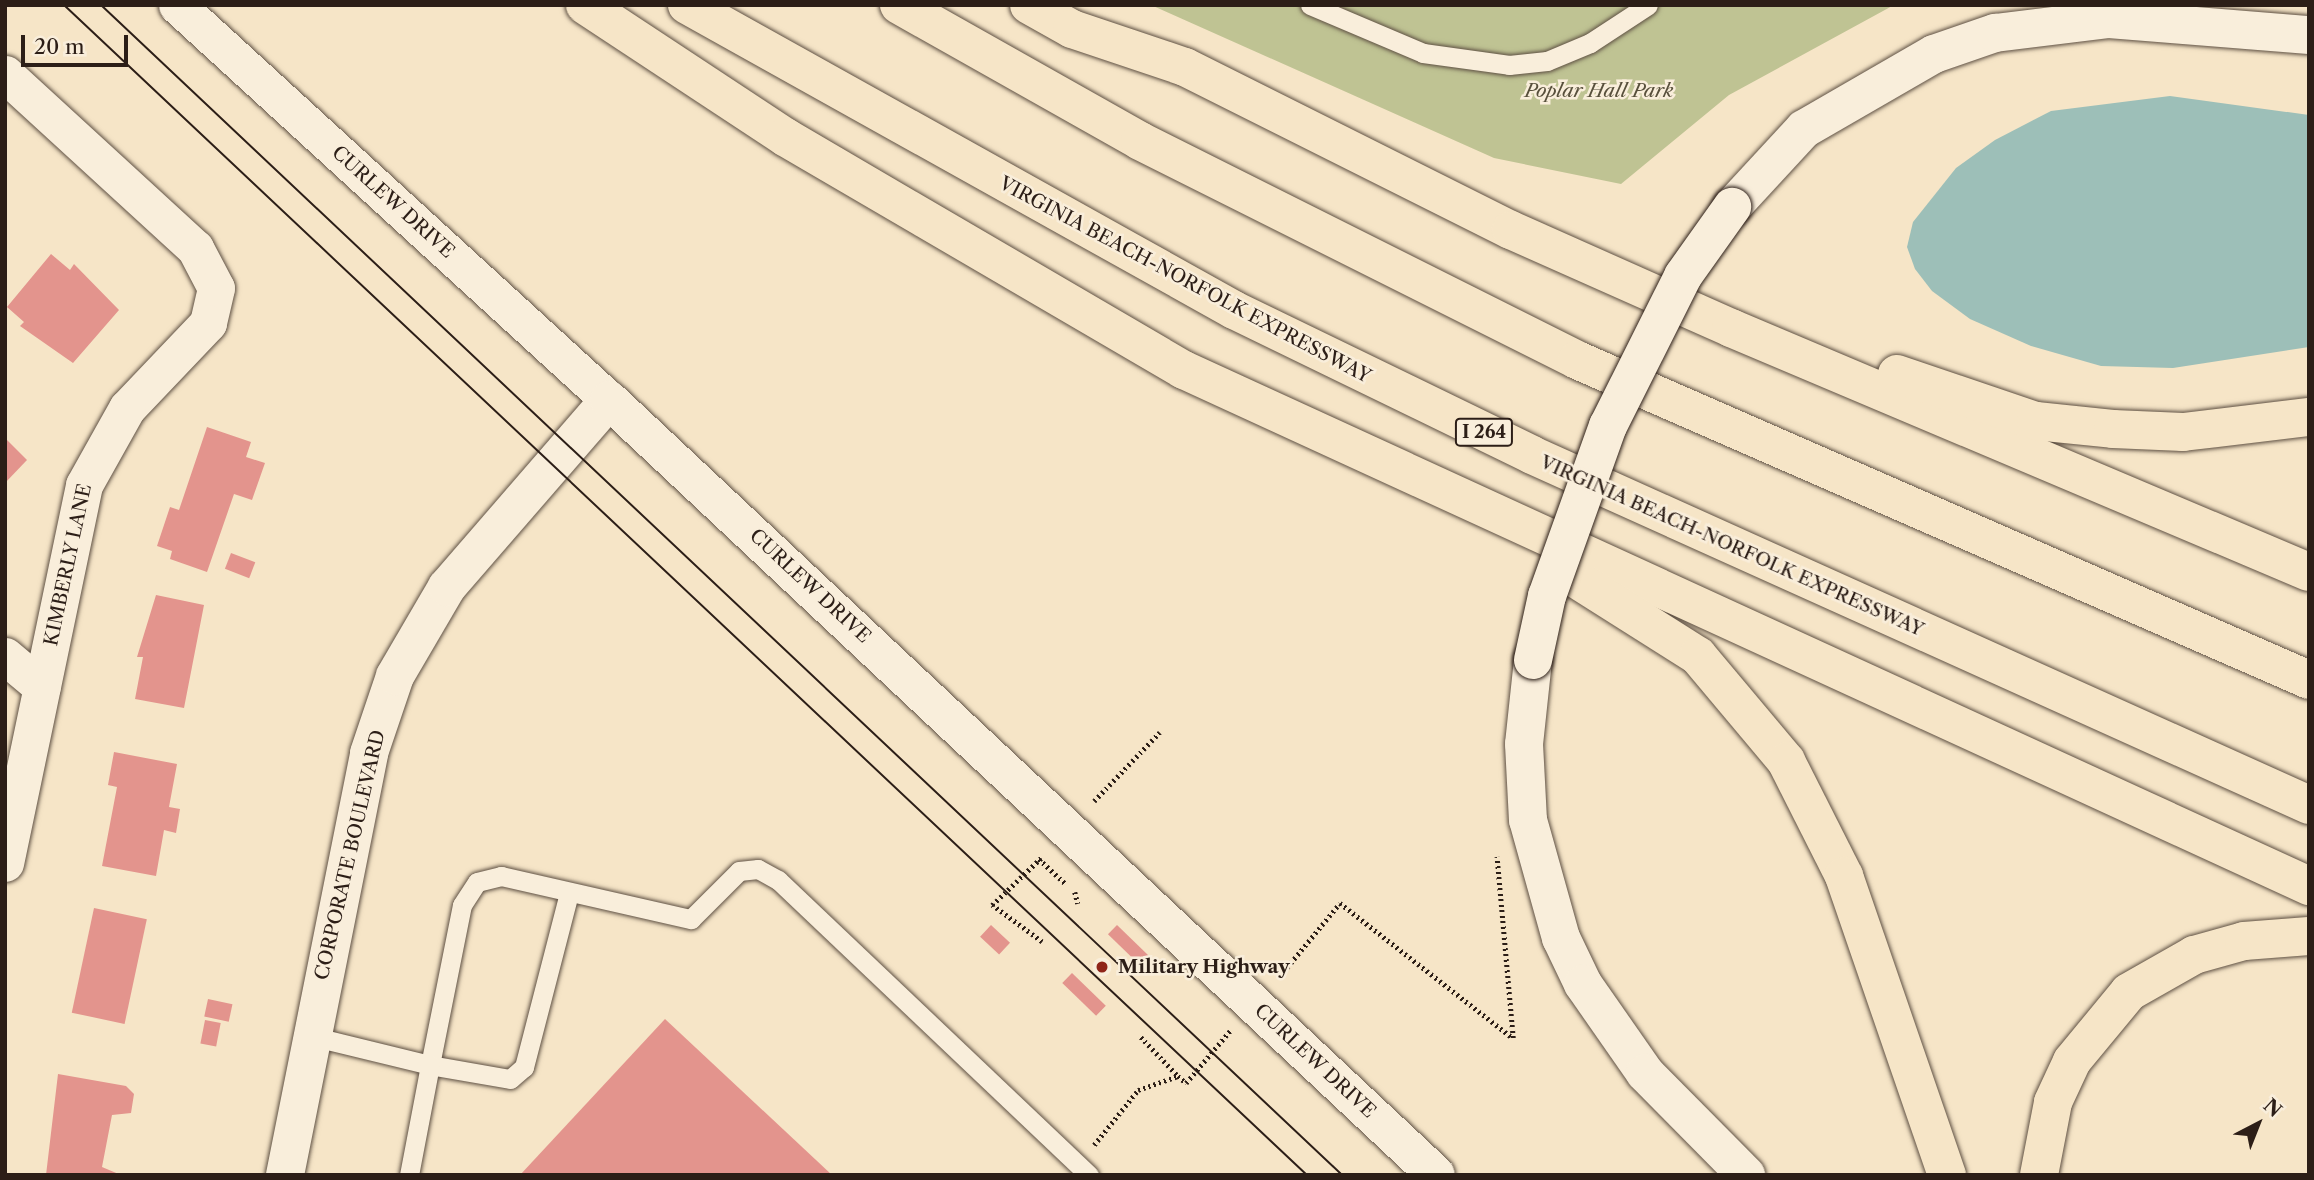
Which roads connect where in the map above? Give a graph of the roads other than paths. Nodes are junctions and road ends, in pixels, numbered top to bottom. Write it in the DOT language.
graph roads {
  1 [pos="177,5"];
  2 [pos="585,5"];
  3 [pos="687,5"];
  4 [pos="899,5"];
  5 [pos="1029,5"];
  6 [pos="1310,5"];
  7 [pos="1647,5"];
  8 [pos="2127,13"];
  9 [pos="2309,36"];
  10 [pos="5,74"];
  11 [pos="1731,328"];
  12 [pos="609,400"];
  13 [pos="2309,417"];
  14 [pos="1371,460"];
  15 [pos="2309,572"];
  16 [pos="5,656"];
  17 [pos="2309,680"];
  18 [pos="42,687"];
  19 [pos="2309,805"];
  20 [pos="5,863"];
  21 [pos="2309,886"];
  22 [pos="569,893"];
  23 [pos="2309,936"];
  24 [pos="311,1036"];
  25 [pos="430,1065"];
  26 [pos="1083,1170"];
  27 [pos="285,1175"];
  28 [pos="409,1175"];
  29 [pos="1436,1175"];
  30 [pos="1746,1175"];
  31 [pos="1947,1175"];
  32 [pos="2039,1175"];
  1 -- 12 [label="street, CURLEW DRIVE"];
  2 -- 14 [label="highway"];
  3 -- 19 [label="highway, VIRGINIA BEACH-NORFOLK EXPRESSWAY / I 264"];
  4 -- 17 [label="highway"];
  5 -- 11 [label="highway"];
  6 -- 7 [label="lane"];
  8 -- 9 [label="street"];
  8 -- 30 [label="street, bridge"];
  10 -- 18 [label="street, KIMBERLY LANE"];
  11 -- 13 [label="highway"];
  11 -- 15 [label="highway"];
  12 -- 24 [label="street, CORPORATE BOULEVARD"];
  12 -- 29 [label="street, CURLEW DRIVE"];
  14 -- 21 [label="highway"];
  14 -- 31 [label="highway"];
  16 -- 18 [label="street"];
  18 -- 20 [label="street, KIMBERLY LANE"];
  22 -- 25 [label="lane"];
  22 -- 25 [label="lane"];
  22 -- 26 [label="lane"];
  23 -- 32 [label="highway"];
  24 -- 25 [label="lane"];
  24 -- 27 [label="street, CORPORATE BOULEVARD"];
  25 -- 28 [label="lane"];
}
